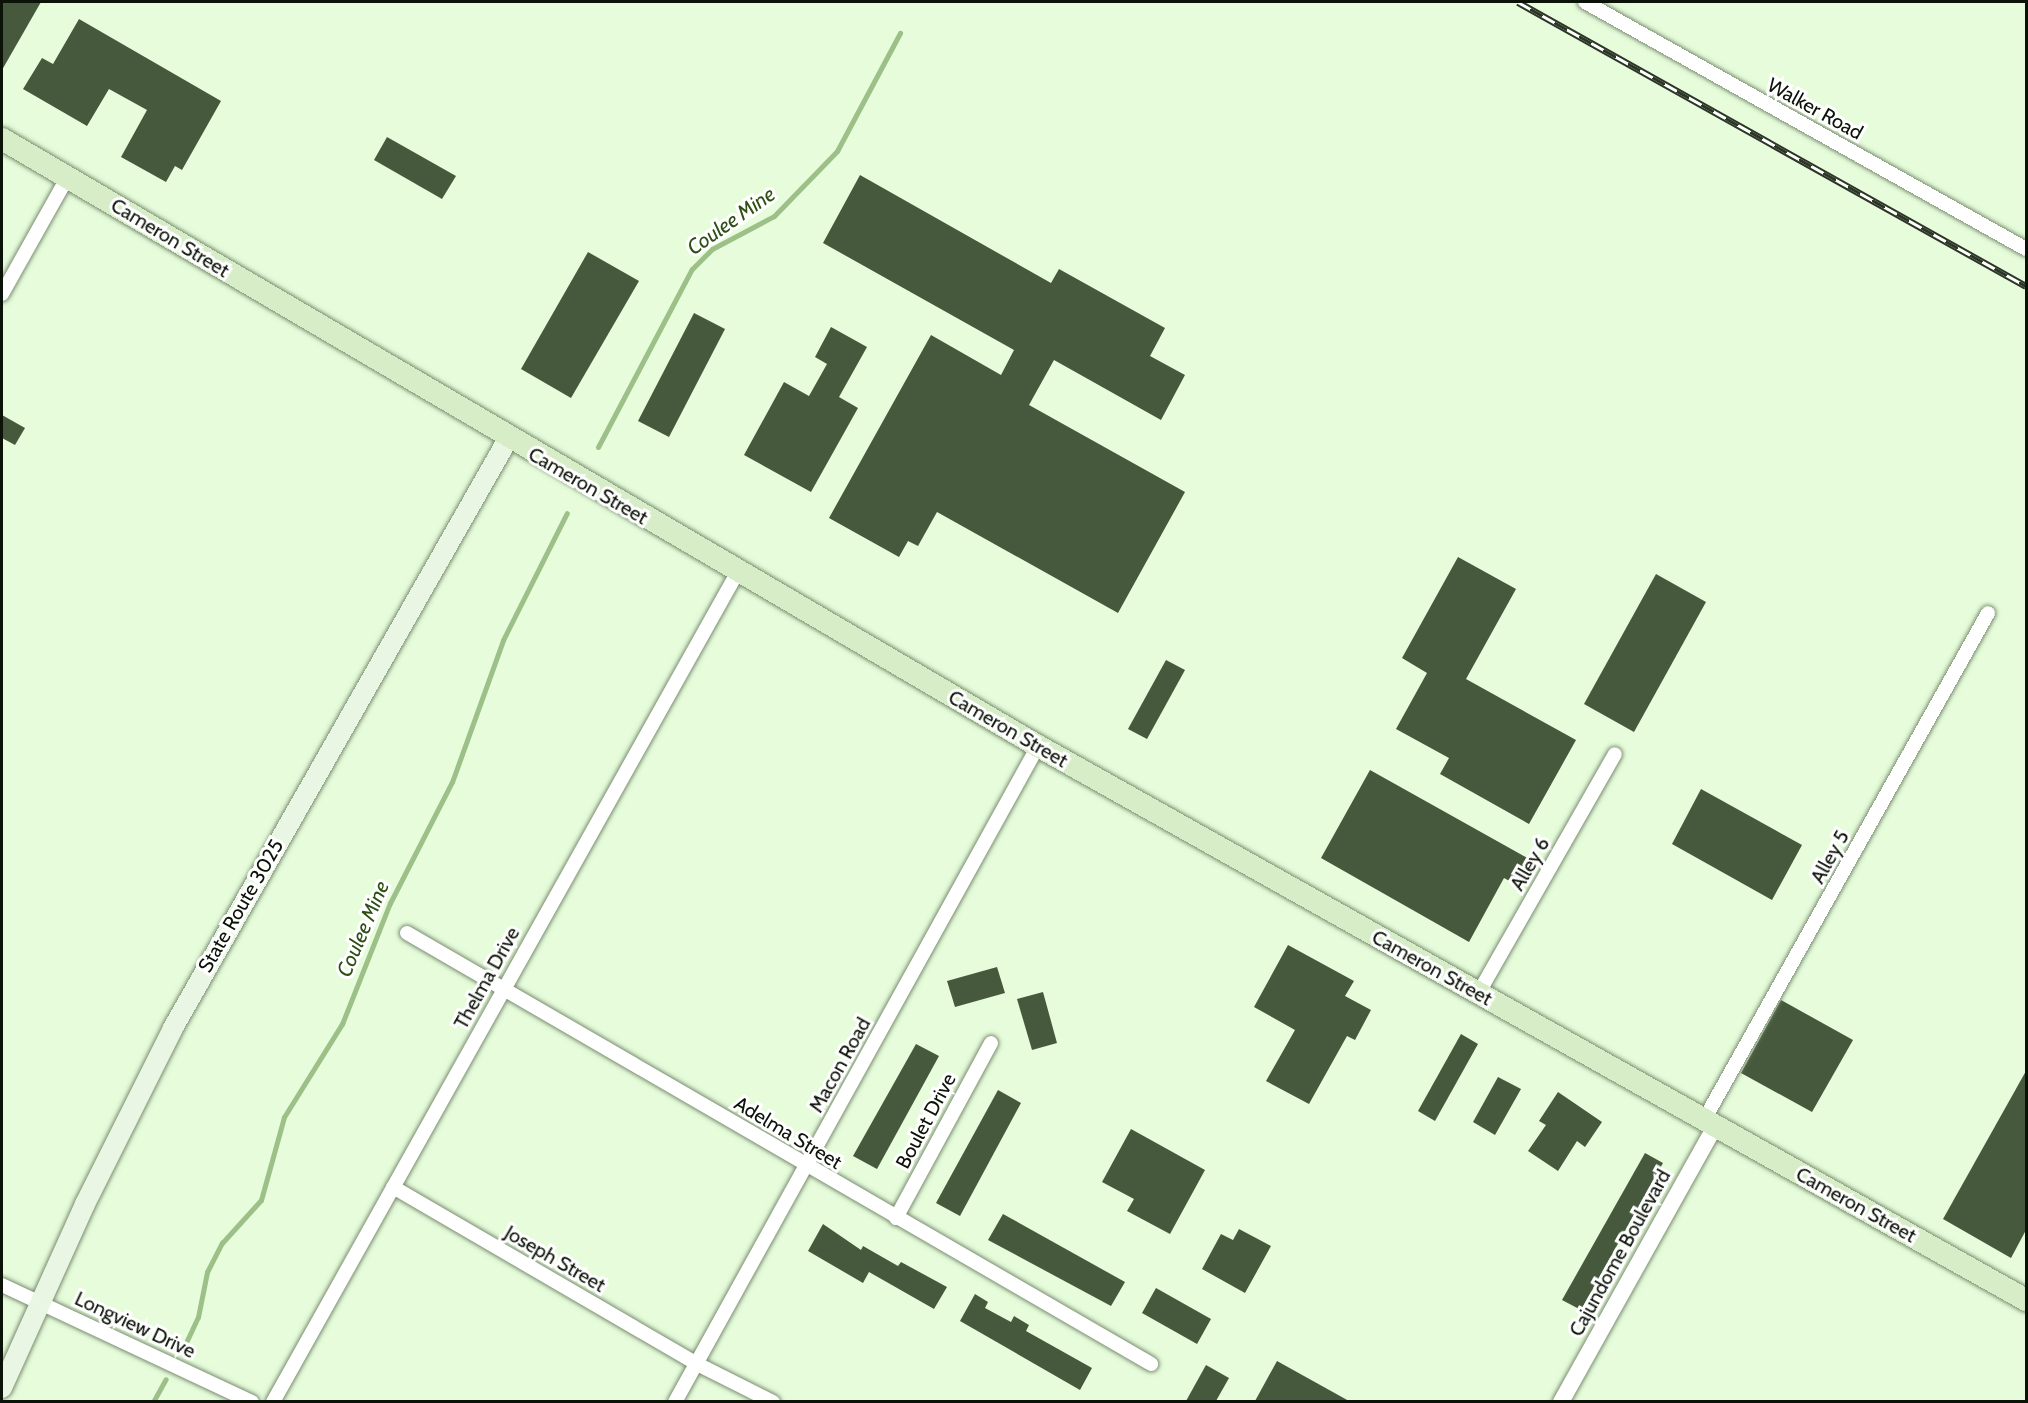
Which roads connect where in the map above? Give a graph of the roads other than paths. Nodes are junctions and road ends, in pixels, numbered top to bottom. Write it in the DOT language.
graph roads {
  1 [pos="1585,2"];
  2 [pos="2,139"];
  3 [pos="67,178"];
  4 [pos="2026,249"];
  5 [pos="2,294"];
  6 [pos="508,439"];
  7 [pos="737,573"];
  8 [pos="1988,613"];
  9 [pos="1038,746"];
  10 [pos="1616,754"];
  11 [pos="406,933"];
  12 [pos="503,988"];
  13 [pos="1478,994"];
  14 [pos="991,1043"];
  15 [pos="1710,1123"];
  16 [pos="806,1166"];
  17 [pos="393,1187"];
  18 [pos="896,1218"];
  19 [pos="2,1285"];
  20 [pos="2026,1300"];
  21 [pos="40,1302"];
  22 [pos="697,1364"];
  23 [pos="1151,1364"];
  24 [pos="2,1388"];
  25 [pos="252,1401"];
  26 [pos="273,1401"];
  27 [pos="675,1401"];
  28 [pos="773,1401"];
  29 [pos="1561,1401"];
  1 -- 4 [label="street, Walker Road"];
  2 -- 3 [label="main road, Cameron Street"];
  3 -- 5 [label="street"];
  3 -- 6 [label="main road, Cameron Street"];
  6 -- 7 [label="main road, Cameron Street"];
  6 -- 21 [label="main road, State Route 3025"];
  7 -- 9 [label="main road, Cameron Street"];
  7 -- 12 [label="street, Thelma Drive"];
  8 -- 15 [label="street, Alley 5"];
  9 -- 13 [label="main road, Cameron Street"];
  9 -- 16 [label="street, Macon Road"];
  10 -- 13 [label="street, Alley 6"];
  11 -- 12 [label="street, Adelma Street"];
  12 -- 16 [label="street, Adelma Street"];
  12 -- 17 [label="street, Thelma Drive"];
  13 -- 15 [label="main road, Cameron Street"];
  14 -- 18 [label="street, Boulet Drive"];
  15 -- 20 [label="main road, Cameron Street"];
  15 -- 29 [label="street, Cajundome Boulevard"];
  16 -- 18 [label="street, Adelma Street"];
  16 -- 22 [label="street, Macon Road"];
  17 -- 22 [label="street, Joseph Street"];
  17 -- 26 [label="street, Thelma Drive"];
  18 -- 23 [label="street, Adelma Street"];
  19 -- 21 [label="street, Longview Drive"];
  21 -- 24 [label="main road, State Route 3025"];
  21 -- 25 [label="street, Longview Drive"];
  22 -- 27 [label="street, Macon Road"];
  22 -- 28 [label="street, Joseph Street"];
}
